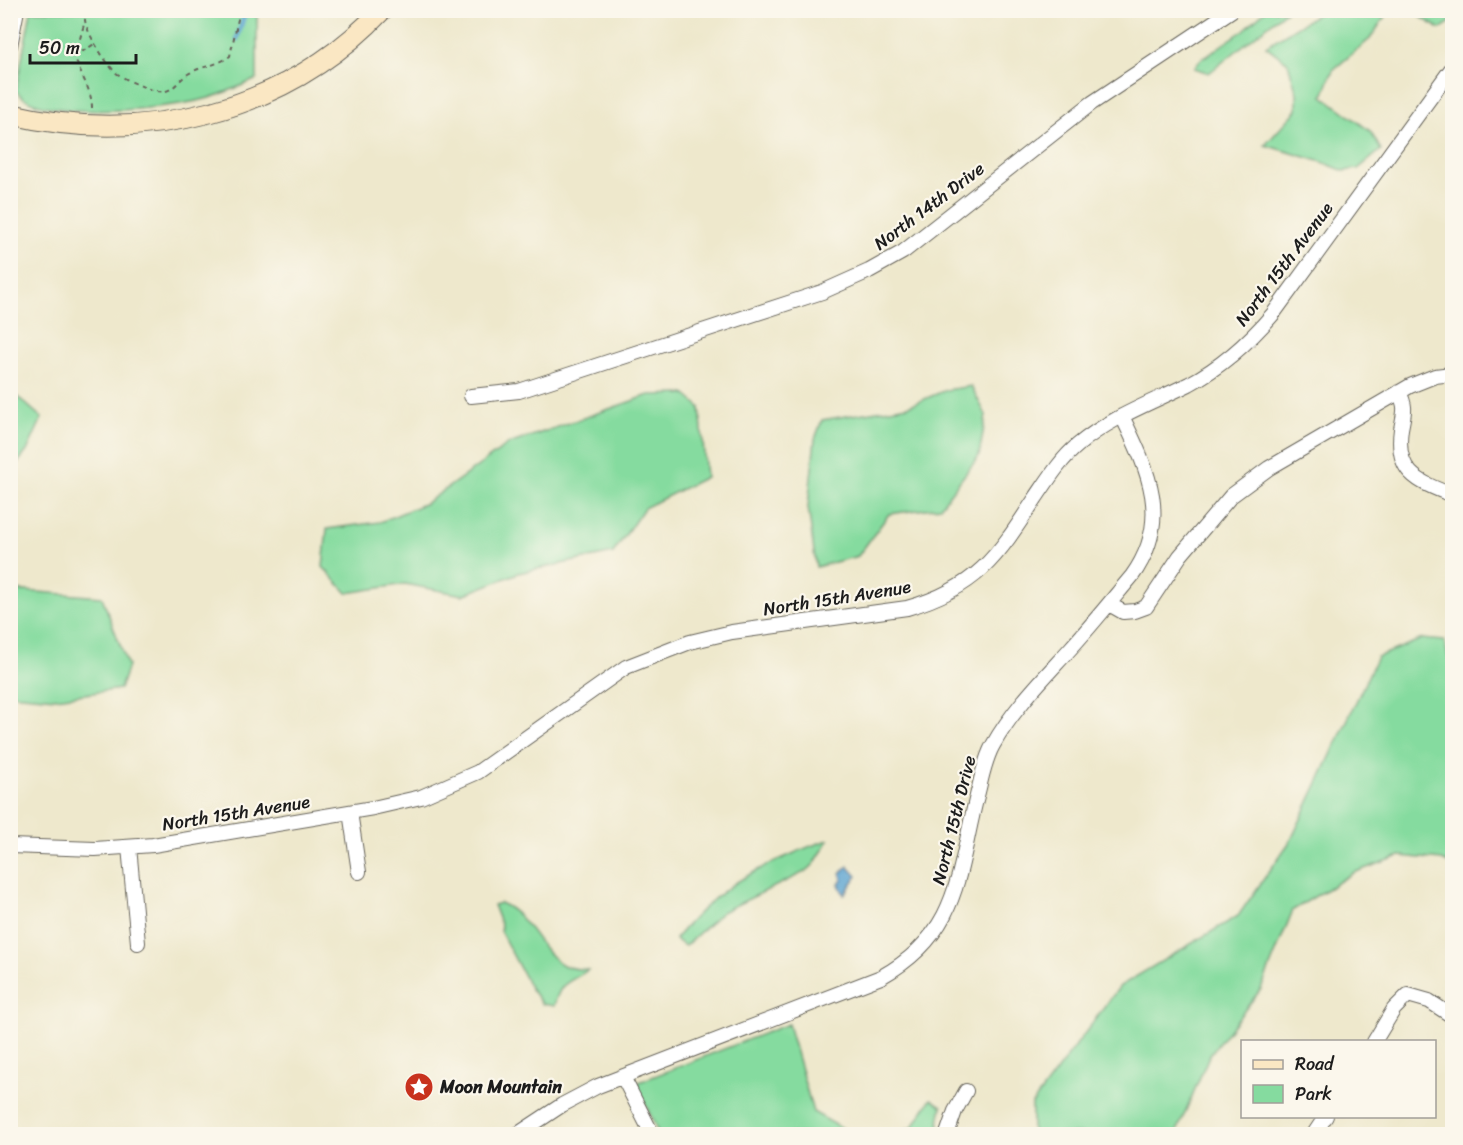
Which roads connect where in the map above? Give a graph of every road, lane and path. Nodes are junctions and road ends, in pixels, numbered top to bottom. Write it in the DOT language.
graph roads {
  1 [pos="17,10"];
  2 [pos="87,10"];
  3 [pos="240,10"];
  4 [pos="382,10"];
  5 [pos="1232,10"];
  6 [pos="85,21"];
  7 [pos="96,43"];
  8 [pos="10,46"];
  9 [pos="75,56"];
  10 [pos="1452,68"];
  11 [pos="10,114"];
  12 [pos="92,126"];
  13 [pos="1452,374"];
  14 [pos="1399,392"];
  15 [pos="471,396"];
  16 [pos="1122,416"];
  17 [pos="1452,495"];
  18 [pos="1109,604"];
  19 [pos="350,812"];
  20 [pos="10,846"];
  21 [pos="129,847"];
  22 [pos="358,872"];
  23 [pos="138,943"];
  24 [pos="1452,1016"];
  25 [pos="1375,1040"];
  26 [pos="623,1077"];
  27 [pos="966,1091"];
  28 [pos="1325,1118"];
  29 [pos="518,1134"];
  30 [pos="652,1134"];
  31 [pos="947,1134"];
  32 [pos="1314,1134"];
  1 -- 8 [label="street"];
  2 -- 6 [label="path"];
  3 -- 7 [label="path"];
  4 -- 12 [label="street"];
  5 -- 15 [label="street, North 14th Drive"];
  6 -- 7 [label="path"];
  6 -- 9 [label="path"];
  7 -- 9 [label="path"];
  9 -- 12 [label="path"];
  10 -- 16 [label="street, North 15th Avenue"];
  11 -- 12 [label="street"];
  13 -- 14 [label="street"];
  14 -- 17 [label="street"];
  14 -- 18 [label="street"];
  16 -- 18 [label="street, North 15th Drive"];
  16 -- 19 [label="street, North 15th Avenue"];
  18 -- 26 [label="street, North 15th Drive"];
  19 -- 21 [label="street, North 15th Avenue"];
  19 -- 22 [label="street"];
  20 -- 21 [label="street, North 15th Avenue"];
  21 -- 23 [label="street"];
  24 -- 25 [label="street"];
  26 -- 29 [label="street, North 15th Drive"];
  26 -- 30 [label="street"];
  27 -- 31 [label="street"];
  28 -- 32 [label="street"];
}
